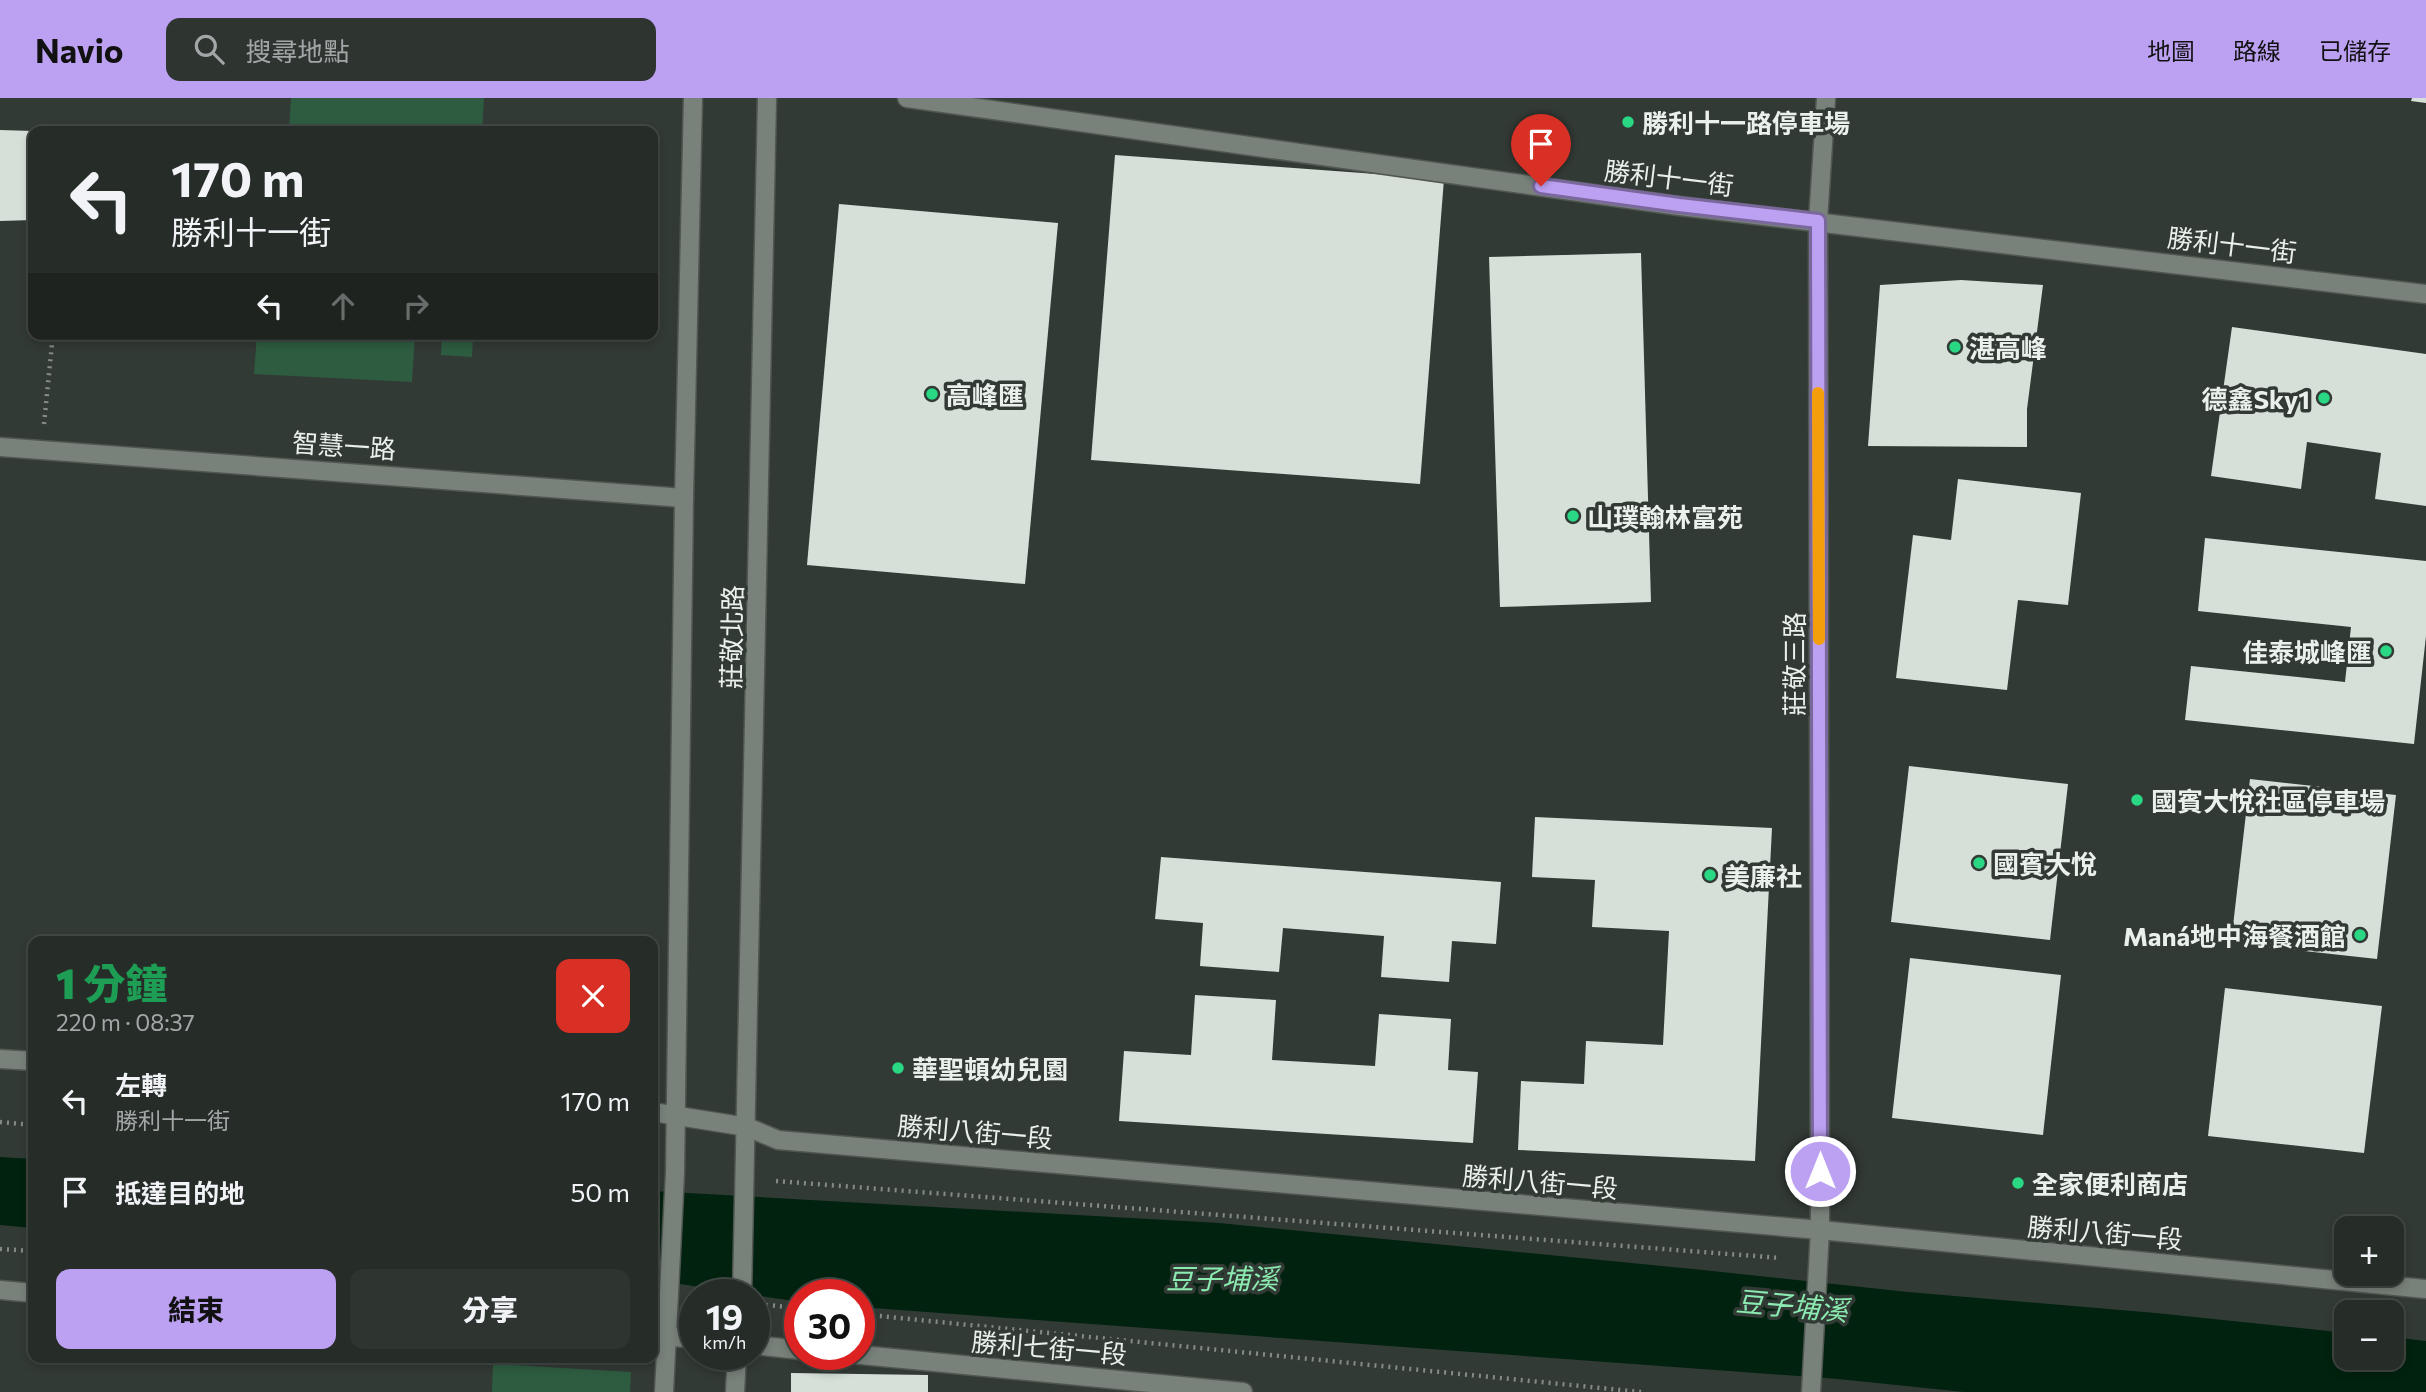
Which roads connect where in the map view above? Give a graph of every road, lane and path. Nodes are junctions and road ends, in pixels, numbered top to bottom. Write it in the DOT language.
graph roads {
  1 [pos="693,98"];
  2 [pos="767,98"];
  3 [pos="907,98"];
  4 [pos="1826,98"];
  5 [pos="1818,221"];
  6 [pos="2426,294"];
  7 [pos="53,340"];
  8 [pos="0,446"];
  9 [pos="40,449"];
  10 [pos="684,498"];
  11 [pos="0,1059"];
  12 [pos="28,1061"];
  13 [pos="658,1113"];
  14 [pos="676,1117"];
  15 [pos="0,1122"];
  16 [pos="28,1125"];
  17 [pos="747,1127"];
  18 [pos="776,1181"];
  19 [pos="1820,1230"];
  20 [pos="0,1249"];
  21 [pos="28,1251"];
  22 [pos="1781,1258"];
  23 [pos="743,1279"];
  24 [pos="2426,1289"];
  25 [pos="0,1290"];
  26 [pos="28,1293"];
  27 [pos="875,1316"];
  28 [pos="660,1336"];
  29 [pos="679,1338"];
  30 [pos="875,1356"];
  31 [pos="736,1370"];
  32 [pos="664,1392"];
  33 [pos="735,1392"];
  34 [pos="1243,1392"];
  35 [pos="1641,1392"];
  36 [pos="1811,1392"];
  1 -- 10 [label="street, 莊敬北路"];
  2 -- 17 [label="street, 莊敬北路"];
  3 -- 5 [label="street, 勝利十一街"];
  4 -- 5 [label="street, 莊敬三路"];
  5 -- 6 [label="street, 勝利十一街"];
  5 -- 19 [label="street, 莊敬三路"];
  7 -- 9 [label="path"];
  8 -- 9 [label="street, 智慧一路"];
  9 -- 10 [label="street, 智慧一路"];
  10 -- 14 [label="street, 莊敬北路"];
  11 -- 12 [label="street"];
  13 -- 14 [label="street, 勝利八街一段"];
  14 -- 17 [label="street, 勝利八街一段"];
  14 -- 28 [label="street, 莊敬北路"];
  15 -- 16 [label="path"];
  17 -- 19 [label="street, 勝利八街一段"];
  17 -- 23 [label="street, 莊敬北路"];
  18 -- 22 [label="path"];
  19 -- 24 [label="street, 勝利八街一段"];
  19 -- 36 [label="street, 莊敬三路"];
  20 -- 21 [label="path"];
  25 -- 26 [label="street"];
  27 -- 35 [label="path"];
  28 -- 29 [label="street"];
  28 -- 32 [label="street"];
  30 -- 34 [label="street, 勝利七街一段"];
  31 -- 33 [label="street"];
}
